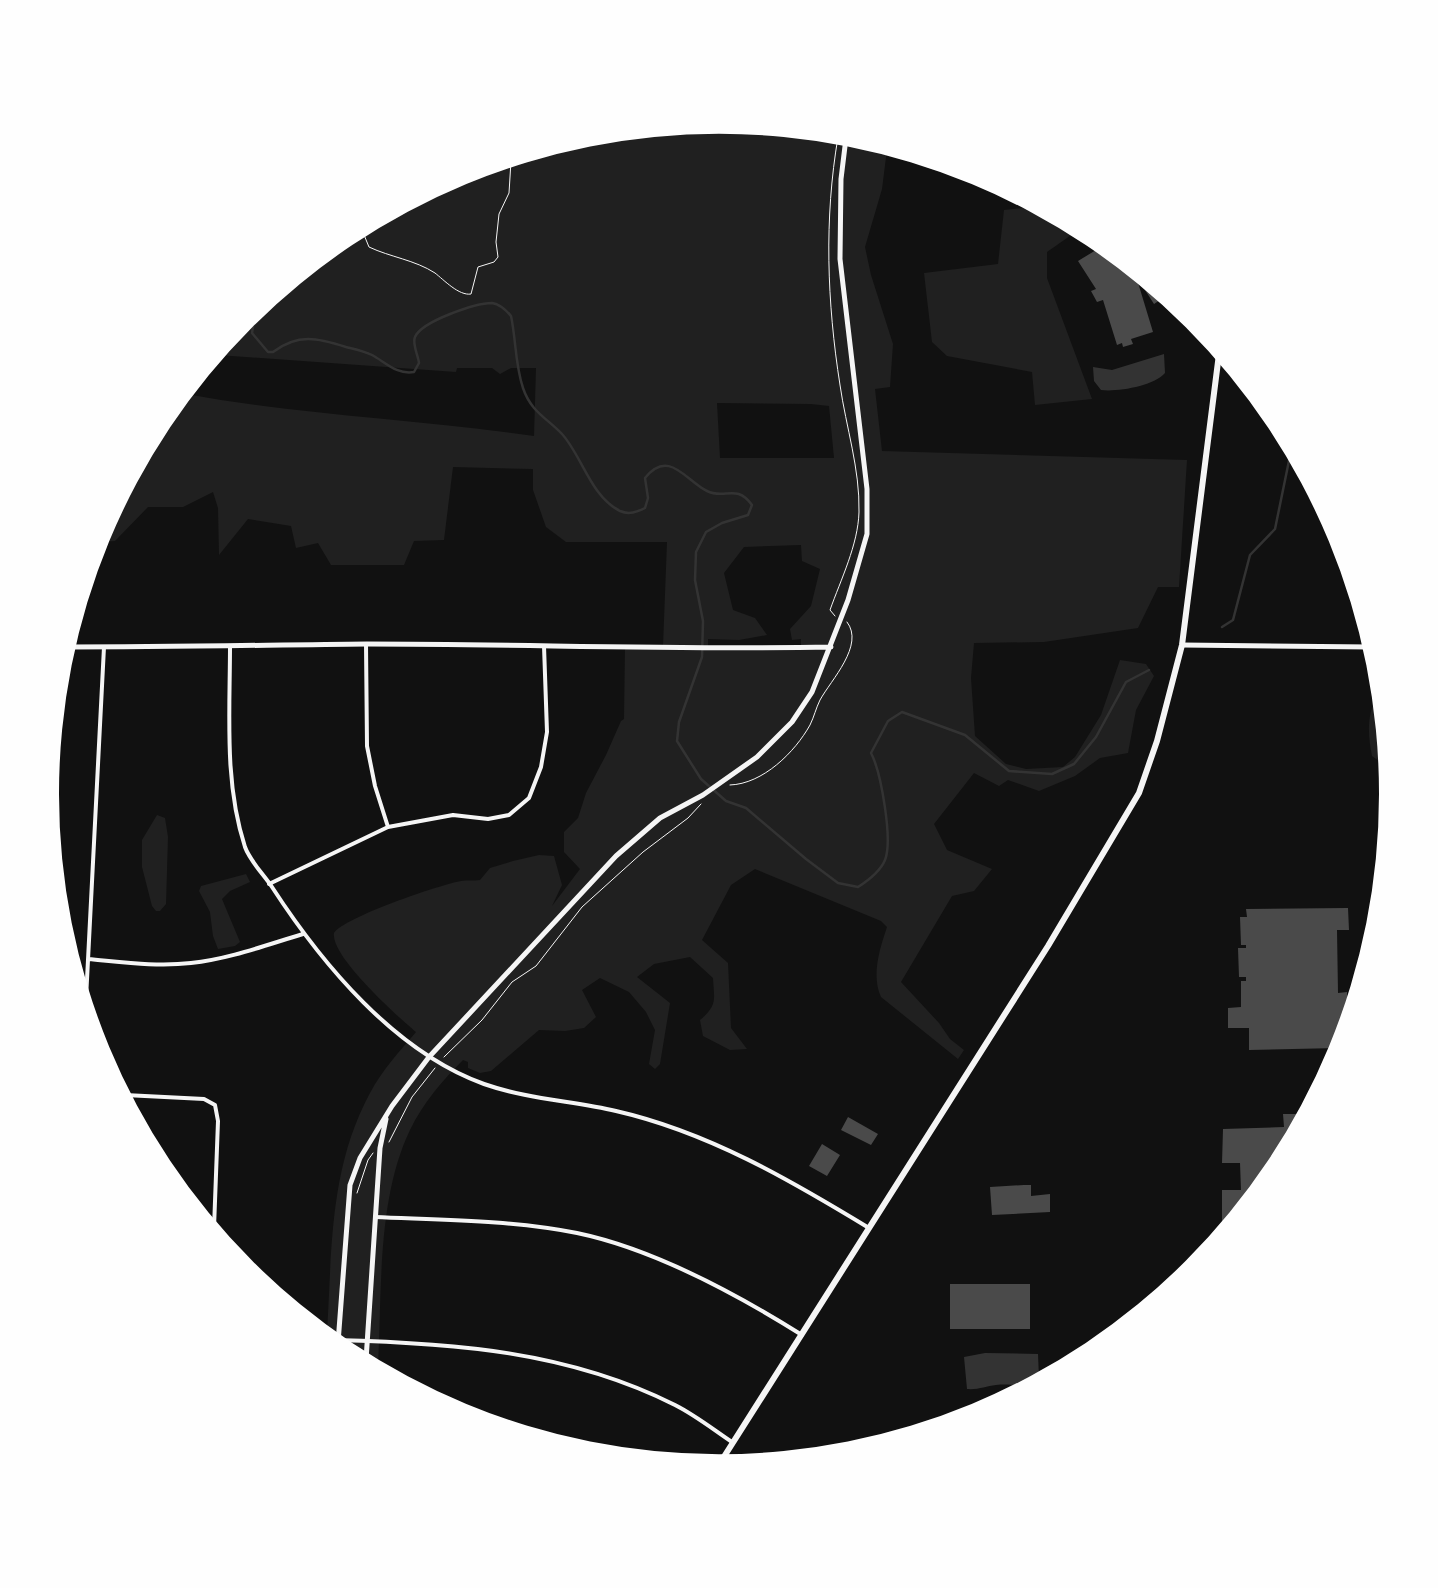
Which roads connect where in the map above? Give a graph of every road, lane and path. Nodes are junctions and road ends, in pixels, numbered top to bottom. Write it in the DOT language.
graph roads {
  1 [pos="837,144"];
  2 [pos="845,146"];
  3 [pos="511,168"];
  4 [pos="365,237"];
  5 [pos="1218,362"];
  6 [pos="837,618"];
  7 [pos="845,620"];
  8 [pos="366,644"];
  9 [pos="1182,644"];
  10 [pos="230,646"];
  11 [pos="544,646"];
  12 [pos="75,647"];
  13 [pos="104,647"];
  14 [pos="831,647"];
  15 [pos="1363,647"];
  16 [pos="727,785"];
  17 [pos="702,798"];
  18 [pos="388,827"];
  19 [pos="270,884"];
  20 [pos="303,934"];
  21 [pos="88,959"];
  22 [pos="87,983"];
  23 [pos="429,1056"];
  24 [pos="443,1058"];
  25 [pos="436,1066"];
  26 [pos="132,1096"];
  27 [pos="387,1116"];
  28 [pos="388,1143"];
  29 [pos="376,1151"];
  30 [pos="356,1197"];
  31 [pos="376,1217"];
  32 [pos="214,1219"];
  33 [pos="869,1229"];
  34 [pos="338,1333"];
  35 [pos="802,1335"];
  36 [pos="350,1341"];
  37 [pos="367,1342"];
  38 [pos="366,1352"];
  39 [pos="732,1442"];
  40 [pos="725,1454"];
  1 -- 6 [label="path"];
  2 -- 14 [label="street"];
  3 -- 4 [label="path"];
  5 -- 9 [label="main road"];
  7 -- 16 [label="path"];
  8 -- 10 [label="street"];
  8 -- 11 [label="street"];
  8 -- 18 [label="street"];
  9 -- 15 [label="street"];
  9 -- 33 [label="main road"];
  10 -- 13 [label="street"];
  10 -- 19 [label="street"];
  11 -- 14 [label="street"];
  11 -- 18 [label="street"];
  12 -- 13 [label="street"];
  13 -- 21 [label="street"];
  14 -- 17 [label="street"];
  17 -- 23 [label="street"];
  17 -- 24 [label="path"];
  18 -- 19 [label="street"];
  19 -- 20 [label="street"];
  20 -- 21 [label="street"];
  20 -- 23 [label="street"];
  21 -- 22 [label="street"];
  23 -- 27 [label="street"];
  23 -- 33 [label="street"];
  25 -- 28 [label="path"];
  26 -- 32 [label="street"];
  27 -- 31 [label="street"];
  27 -- 34 [label="street"];
  29 -- 30 [label="path"];
  31 -- 35 [label="street"];
  31 -- 37 [label="street"];
  33 -- 35 [label="main road"];
  35 -- 39 [label="main road"];
  36 -- 37 [label="street"];
  37 -- 38 [label="street"];
  37 -- 39 [label="street"];
  39 -- 40 [label="main road"];
}
